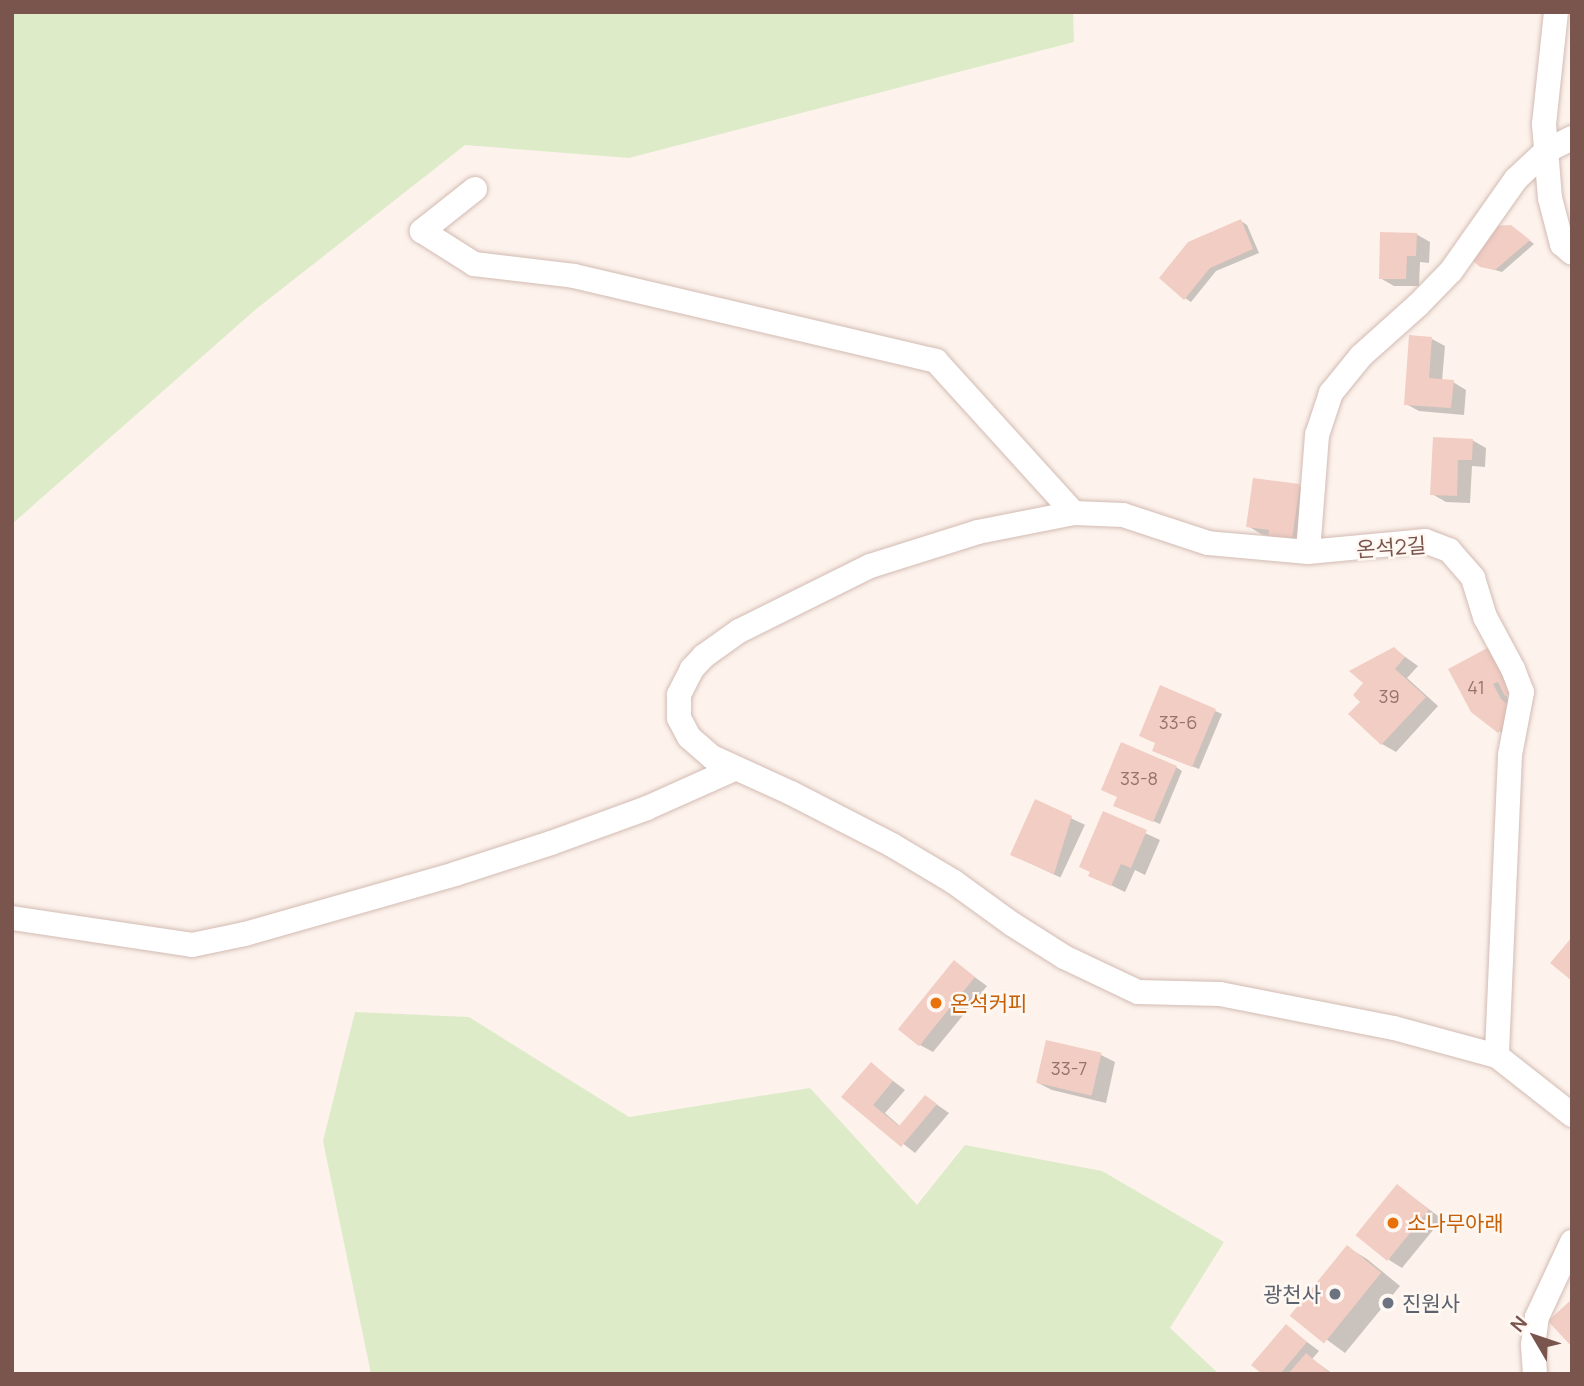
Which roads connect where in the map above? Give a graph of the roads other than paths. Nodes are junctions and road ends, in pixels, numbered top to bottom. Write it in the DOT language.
graph roads {
  1 [pos="1556,12"];
  2 [pos="1572,138"];
  3 [pos="1546,151"];
  4 [pos="475,189"];
  5 [pos="1572,253"];
  6 [pos="1074,513"];
  7 [pos="1308,552"];
  8 [pos="734,769"];
  9 [pos="12,918"];
  10 [pos="1497,1056"];
  11 [pos="1572,1115"];
  12 [pos="1572,1242"];
  13 [pos="1535,1374"];
  1 -- 3 [label="street"];
  2 -- 3 [label="street"];
  3 -- 5 [label="street"];
  3 -- 7 [label="street"];
  4 -- 6 [label="street"];
  6 -- 7 [label="street, 온석2길"];
  6 -- 8 [label="street, 온석2길"];
  7 -- 10 [label="street, 온석2길"];
  8 -- 9 [label="street"];
  8 -- 10 [label="street, 온석2길"];
  10 -- 11 [label="street"];
  12 -- 13 [label="street"];
}
